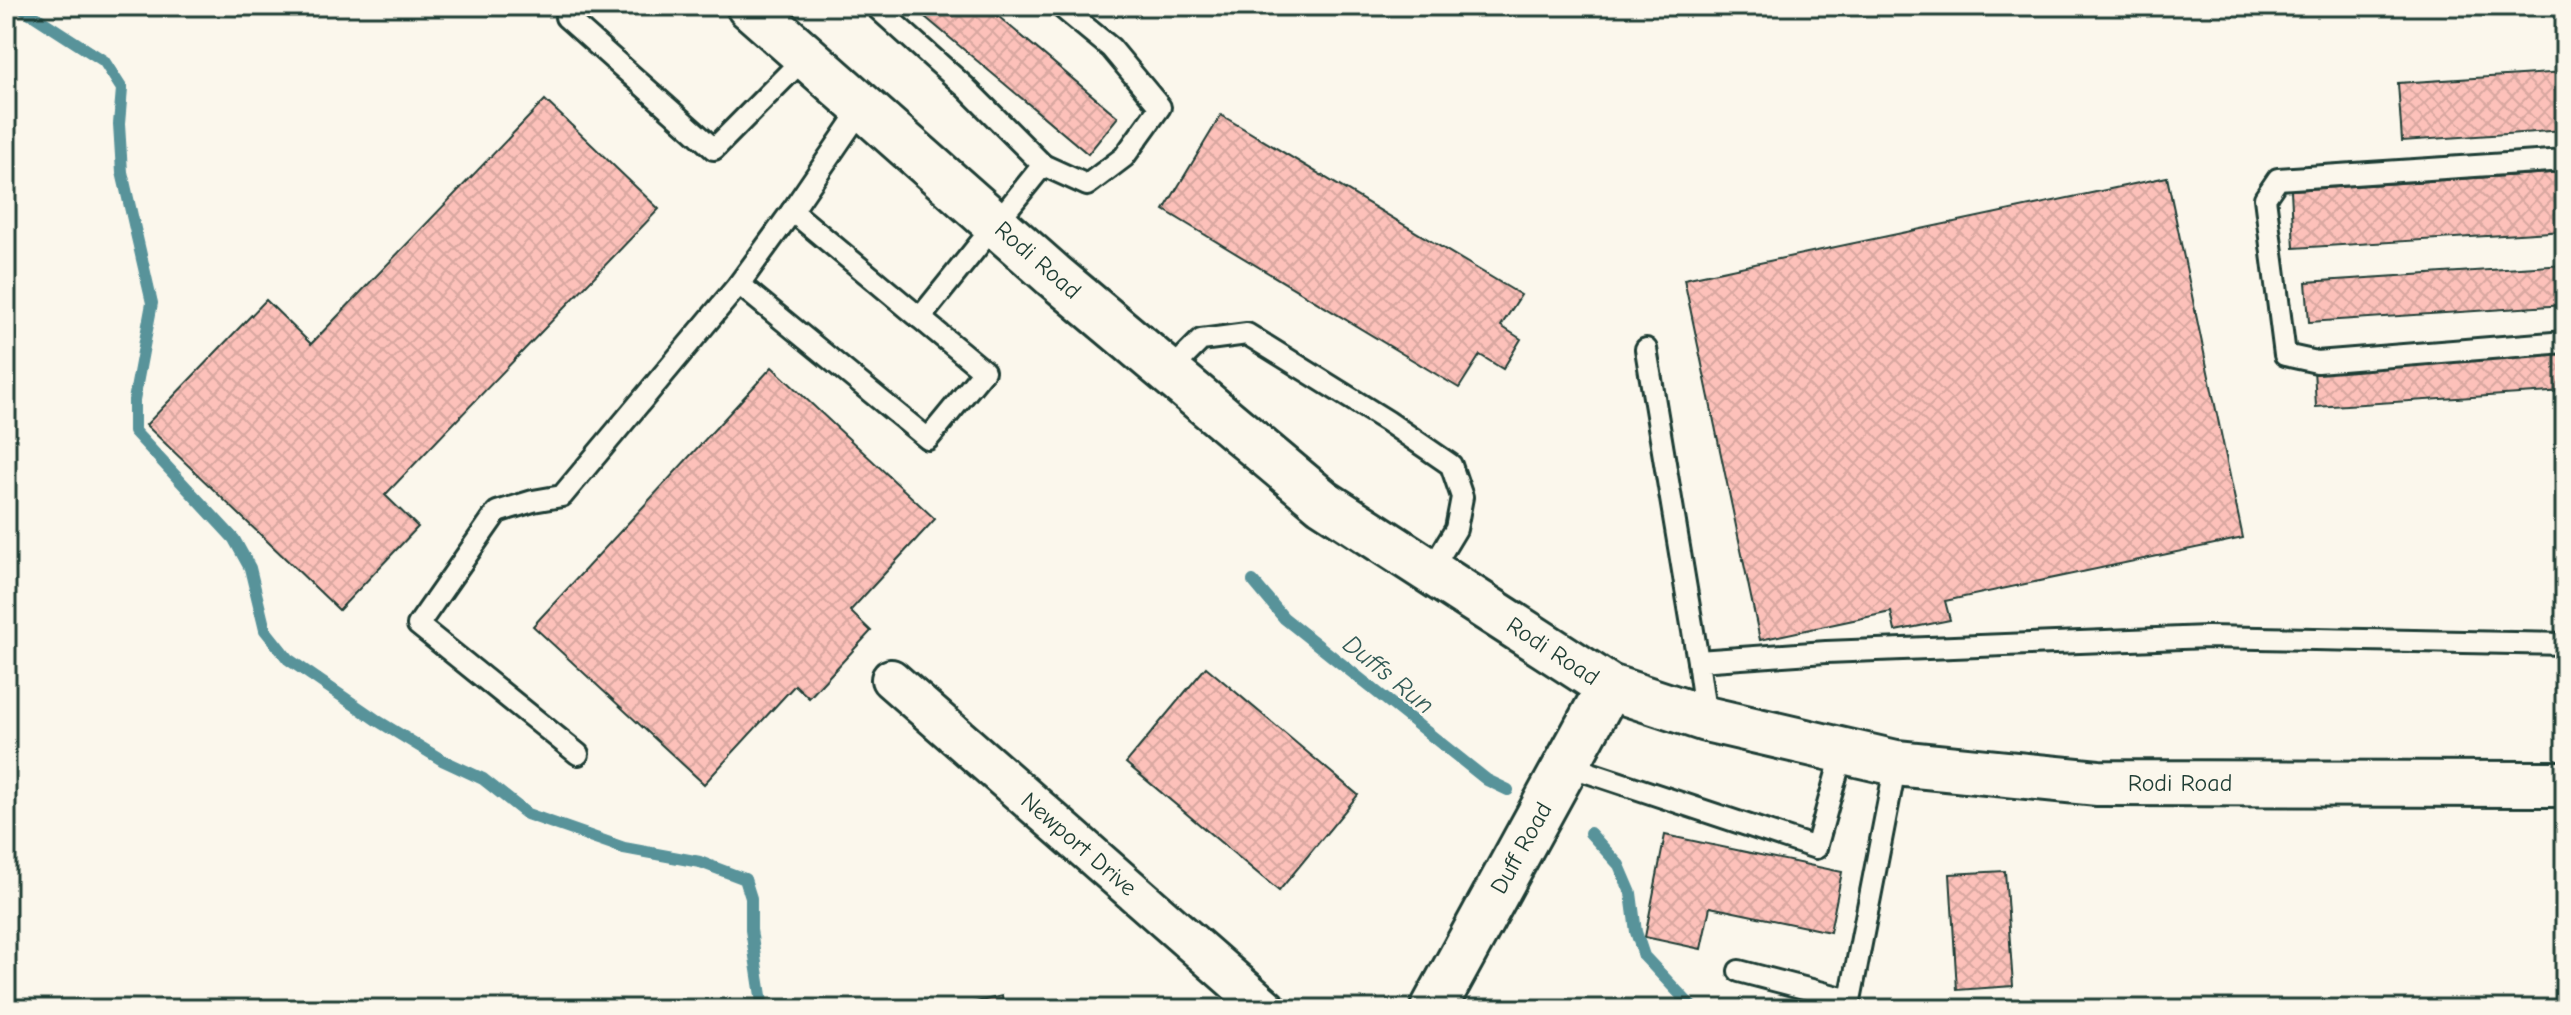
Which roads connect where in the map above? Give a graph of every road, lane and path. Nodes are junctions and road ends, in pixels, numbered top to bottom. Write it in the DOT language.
graph roads {
  1 [pos="575,6"];
  2 [pos="749,6"];
  3 [pos="875,6"];
  4 [pos="1060,6"];
  5 [pos="806,56"];
  6 [pos="863,107"];
  7 [pos="2565,160"];
  8 [pos="1043,165"];
  9 [pos="792,211"];
  10 [pos="996,223"];
  11 [pos="739,284"];
  12 [pos="920,318"];
  13 [pos="2565,342"];
  14 [pos="1646,349"];
  15 [pos="1169,372"];
  16 [pos="1430,572"];
  17 [pos="2565,644"];
  18 [pos="1698,661"];
  19 [pos="891,679"];
  20 [pos="1609,687"];
  21 [pos="1706,719"];
  22 [pos="1843,751"];
  23 [pos="578,754"];
  24 [pos="1896,763"];
  25 [pos="1566,765"];
  26 [pos="2565,784"];
  27 [pos="1739,971"];
  28 [pos="1267,1009"];
  29 [pos="1433,1009"];
  1 -- 5 [label="lane"];
  2 -- 5 [label="main road, Rodi Road"];
  3 -- 8 [label="lane"];
  4 -- 8 [label="lane"];
  5 -- 6 [label="main road, Rodi Road"];
  6 -- 9 [label="lane"];
  6 -- 10 [label="main road, Rodi Road"];
  7 -- 13 [label="lane"];
  8 -- 10 [label="lane"];
  9 -- 11 [label="lane"];
  9 -- 12 [label="lane"];
  10 -- 12 [label="lane"];
  10 -- 15 [label="main road, Rodi Road"];
  11 -- 12 [label="lane"];
  11 -- 23 [label="lane"];
  14 -- 18 [label="lane"];
  15 -- 16 [label="main road, Rodi Road"];
  15 -- 16 [label="lane"];
  16 -- 20 [label="main road, Rodi Road"];
  17 -- 18 [label="lane"];
  18 -- 21 [label="lane"];
  19 -- 28 [label="street, Newport Drive"];
  20 -- 21 [label="main road, Rodi Road"];
  20 -- 25 [label="main road, Duff Road"];
  21 -- 22 [label="main road, Rodi Road"];
  22 -- 24 [label="main road, Rodi Road"];
  22 -- 25 [label="lane"];
  24 -- 26 [label="main road, Rodi Road"];
  24 -- 27 [label="lane"];
  25 -- 29 [label="main road, Duff Road"];
}
